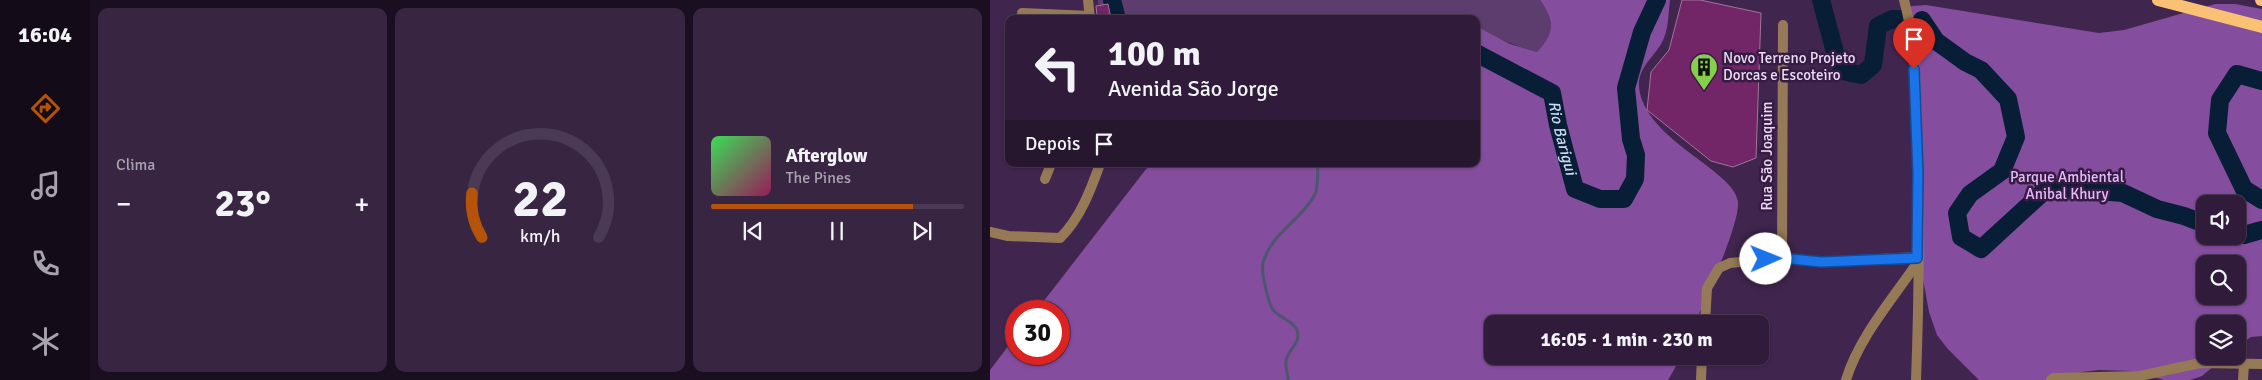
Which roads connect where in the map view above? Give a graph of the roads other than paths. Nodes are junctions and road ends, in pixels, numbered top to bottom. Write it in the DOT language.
graph roads {
  1 [pos="1088,0"];
  2 [pos="1904,0"];
  3 [pos="2158,0"];
  4 [pos="1022,13"];
  5 [pos="1049,15"];
  6 [pos="1090,15"];
  7 [pos="1783,24"];
  8 [pos="2262,27"];
  9 [pos="1051,167"];
  10 [pos="1099,167"];
  11 [pos="1045,179"];
  12 [pos="990,232"];
  13 [pos="1782,258"];
  14 [pos="1917,260"];
  15 [pos="1706,315"];
  16 [pos="2196,364"];
  17 [pos="2246,364"];
  18 [pos="2262,364"];
  19 [pos="1702,365"];
  20 [pos="2244,365"];
  21 [pos="2140,378"];
  22 [pos="1701,380"];
  23 [pos="1846,380"];
  24 [pos="1916,380"];
  25 [pos="2050,380"];
  26 [pos="2243,380"];
  1 -- 6 [label="street"];
  2 -- 14 [label="street"];
  3 -- 8 [label="main road"];
  4 -- 5 [label="street"];
  7 -- 13 [label="street, Rua São Joaquim"];
  9 -- 11 [label="street"];
  10 -- 12 [label="street"];
  13 -- 14 [label="street"];
  13 -- 15 [label="street"];
  14 -- 23 [label="street"];
  14 -- 24 [label="street"];
  16 -- 21 [label="street"];
  17 -- 18 [label="street"];
  19 -- 22 [label="street"];
  20 -- 26 [label="street"];
  21 -- 25 [label="street"];
}
